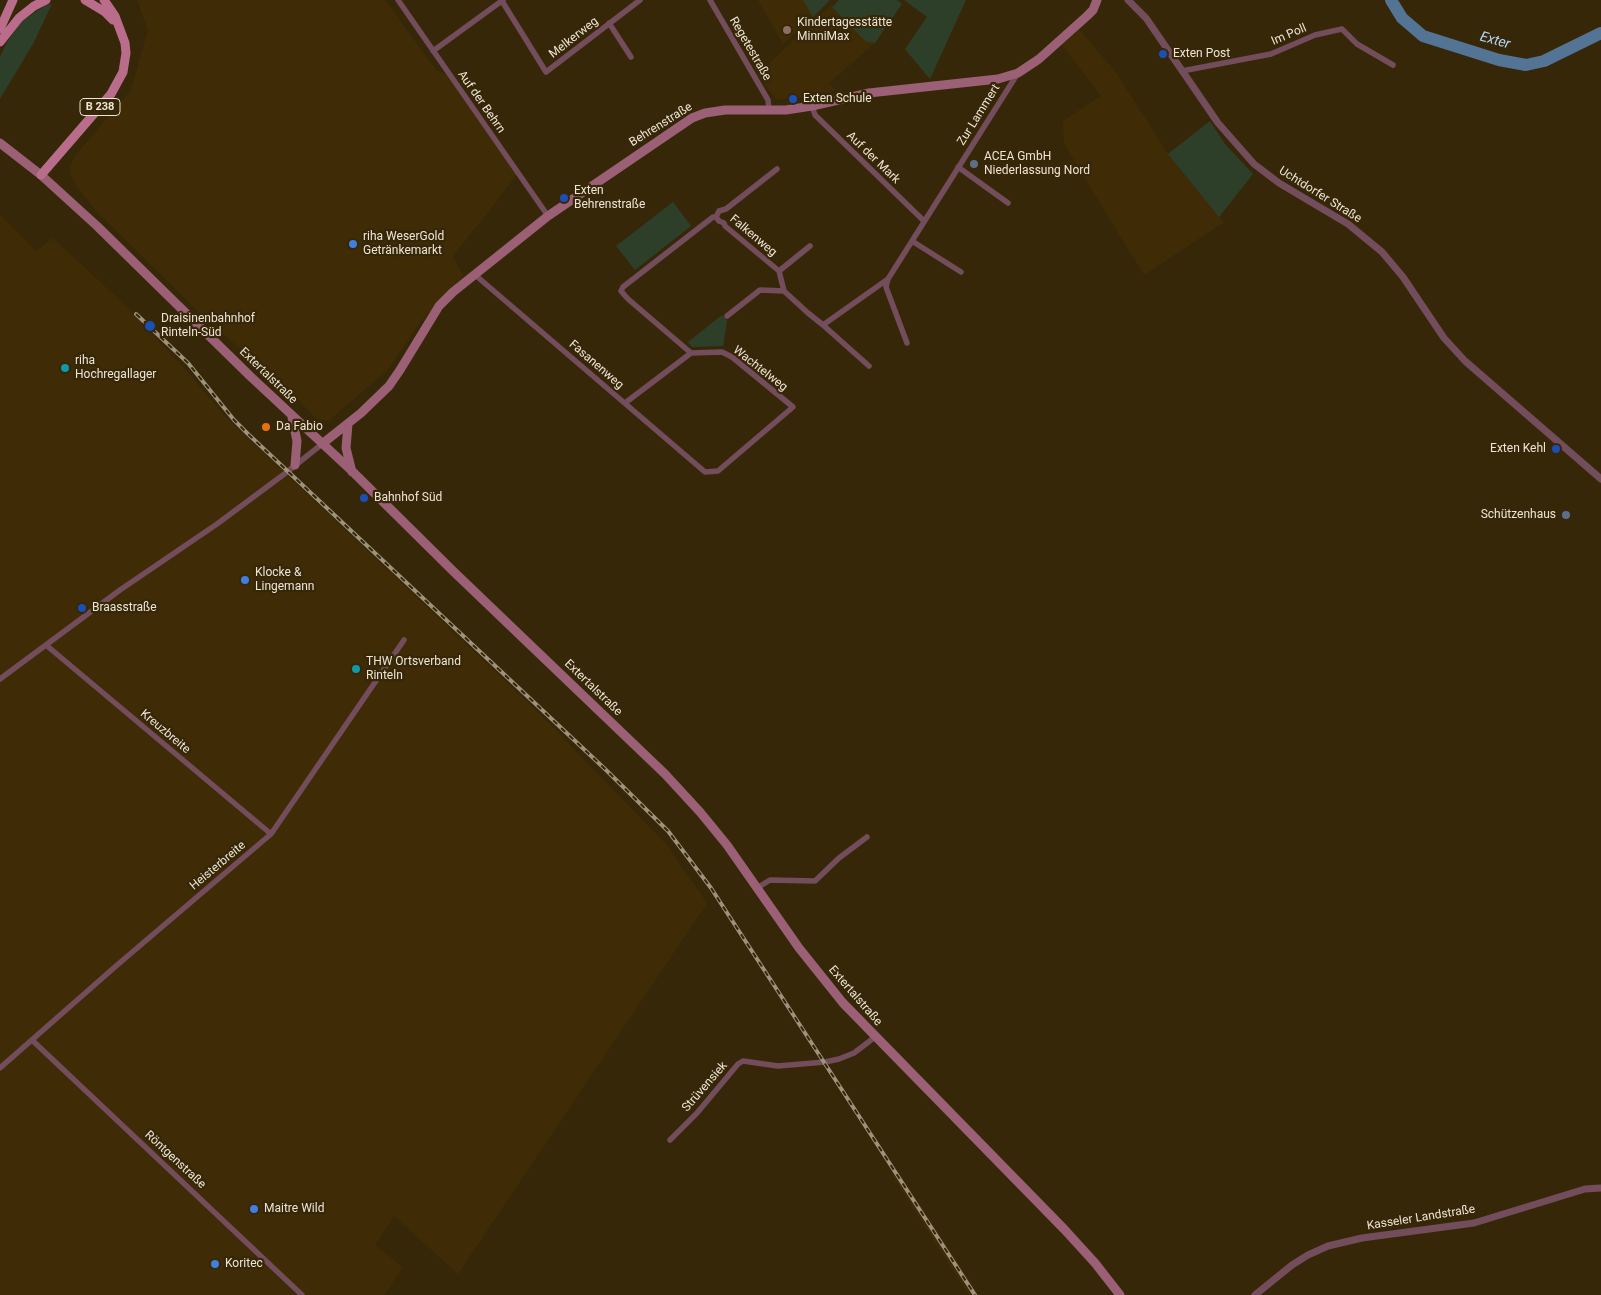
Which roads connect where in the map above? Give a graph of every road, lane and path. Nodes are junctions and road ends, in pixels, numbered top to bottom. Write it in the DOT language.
graph roads {
  1 [pos="13,0"];
  2 [pos="46,0"];
  3 [pos="85,0"];
  4 [pos="104,0"];
  5 [pos="398,0"];
  6 [pos="640,0"];
  7 [pos="710,0"];
  8 [pos="1097,0"];
  9 [pos="1128,0"];
  10 [pos="503,1"];
  11 [pos="608,23"];
  12 [pos="118,26"];
  13 [pos="0,29"];
  14 [pos="0,42"];
  15 [pos="433,52"];
  16 [pos="631,57"];
  17 [pos="1393,64"];
  18 [pos="1182,71"];
  19 [pos="1018,73"];
  20 [pos="812,106"];
  21 [pos="769,109"];
  22 [pos="0,143"];
  23 [pos="958,167"];
  24 [pos="777,169"];
  25 [pos="41,175"];
  26 [pos="1008,203"];
  27 [pos="548,216"];
  28 [pos="716,216"];
  29 [pos="924,221"];
  30 [pos="912,241"];
  31 [pos="810,246"];
  32 [pos="779,271"];
  33 [pos="961,272"];
  34 [pos="474,274"];
  35 [pos="888,279"];
  36 [pos="784,291"];
  37 [pos="727,316"];
  38 [pos="823,325"];
  39 [pos="907,343"];
  40 [pos="691,353"];
  41 [pos="869,366"];
  42 [pos="625,403"];
  43 [pos="291,415"];
  44 [pos="348,424"];
  45 [pos="322,444"];
  46 [pos="295,465"];
  47 [pos="352,472"];
  48 [pos="704,472"];
  49 [pos="1601,479"];
  50 [pos="404,640"];
  51 [pos="46,645"];
  52 [pos="0,679"];
  53 [pos="271,834"];
  54 [pos="867,837"];
  55 [pos="757,888"];
  56 [pos="875,1037"];
  57 [pos="33,1041"];
  58 [pos="0,1068"];
  59 [pos="670,1140"];
  60 [pos="1601,1188"];
  61 [pos="302,1295"];
  62 [pos="1120,1295"];
  63 [pos="1255,1295"];
  1 -- 13 [label="main road"];
  2 -- 14 [label="main road"];
  3 -- 12 [label="main road, B 238"];
  4 -- 12 [label="main road, B 238"];
  5 -- 15 [label="street, Auf der Behrn"];
  6 -- 11 [label="street, Melkerweg"];
  7 -- 21 [label="street, Regetestraße"];
  8 -- 19 [label="main road, Behrenstraße"];
  9 -- 18 [label="street, Uchtdorfer Straße"];
  10 -- 11 [label="street, Melkerweg"];
  10 -- 15 [label="street"];
  11 -- 16 [label="street, Melkerweg"];
  12 -- 25 [label="main road, B 238"];
  15 -- 27 [label="street, Auf der Behrn"];
  17 -- 18 [label="street, Im Poll"];
  18 -- 49 [label="street, Uchtdorfer Straße"];
  19 -- 20 [label="main road, Behrenstraße"];
  19 -- 23 [label="street, Zur Lammert"];
  20 -- 21 [label="main road, Behrenstraße"];
  20 -- 29 [label="street, Auf der Mark"];
  21 -- 27 [label="main road, Behrenstraße"];
  22 -- 25 [label="main road, Extertalstraße"];
  23 -- 26 [label="street"];
  23 -- 29 [label="street, Zur Lammert"];
  24 -- 28 [label="street, Falkenweg"];
  25 -- 43 [label="main road, Extertalstraße"];
  27 -- 34 [label="main road, Behrenstraße"];
  28 -- 32 [label="street, Falkenweg"];
  28 -- 40 [label="street, Falkenweg"];
  29 -- 30 [label="street, Zur Lammert"];
  30 -- 33 [label="street"];
  30 -- 35 [label="street, Zur Lammert"];
  31 -- 32 [label="street, Falkenweg"];
  32 -- 36 [label="street, Falkenweg"];
  34 -- 42 [label="street, Fasanenweg"];
  34 -- 44 [label="main road, Behrenstraße"];
  35 -- 38 [label="street"];
  35 -- 39 [label="street"];
  36 -- 37 [label="street"];
  36 -- 38 [label="street"];
  38 -- 41 [label="street"];
  40 -- 42 [label="street"];
  40 -- 48 [label="street, Wachtelweg"];
  42 -- 48 [label="street, Fasanenweg"];
  43 -- 45 [label="main road, Extertalstraße"];
  43 -- 46 [label="main road"];
  44 -- 45 [label="main road, Behrenstraße"];
  44 -- 47 [label="main road"];
  45 -- 46 [label="street"];
  45 -- 47 [label="main road, Extertalstraße"];
  46 -- 51 [label="street"];
  47 -- 55 [label="main road, Extertalstraße"];
  50 -- 53 [label="street, Heisterbreite"];
  51 -- 52 [label="street"];
  51 -- 53 [label="street, Kreuzbreite"];
  53 -- 57 [label="street, Heisterbreite"];
  54 -- 55 [label="street"];
  55 -- 56 [label="main road, Extertalstraße"];
  56 -- 59 [label="street, Strüvensiek"];
  56 -- 62 [label="main road, Extertalstraße"];
  57 -- 58 [label="street, Heisterbreite"];
  57 -- 61 [label="street, Röntgenstraße"];
  60 -- 63 [label="street, Kasseler Landstraße"];
}
